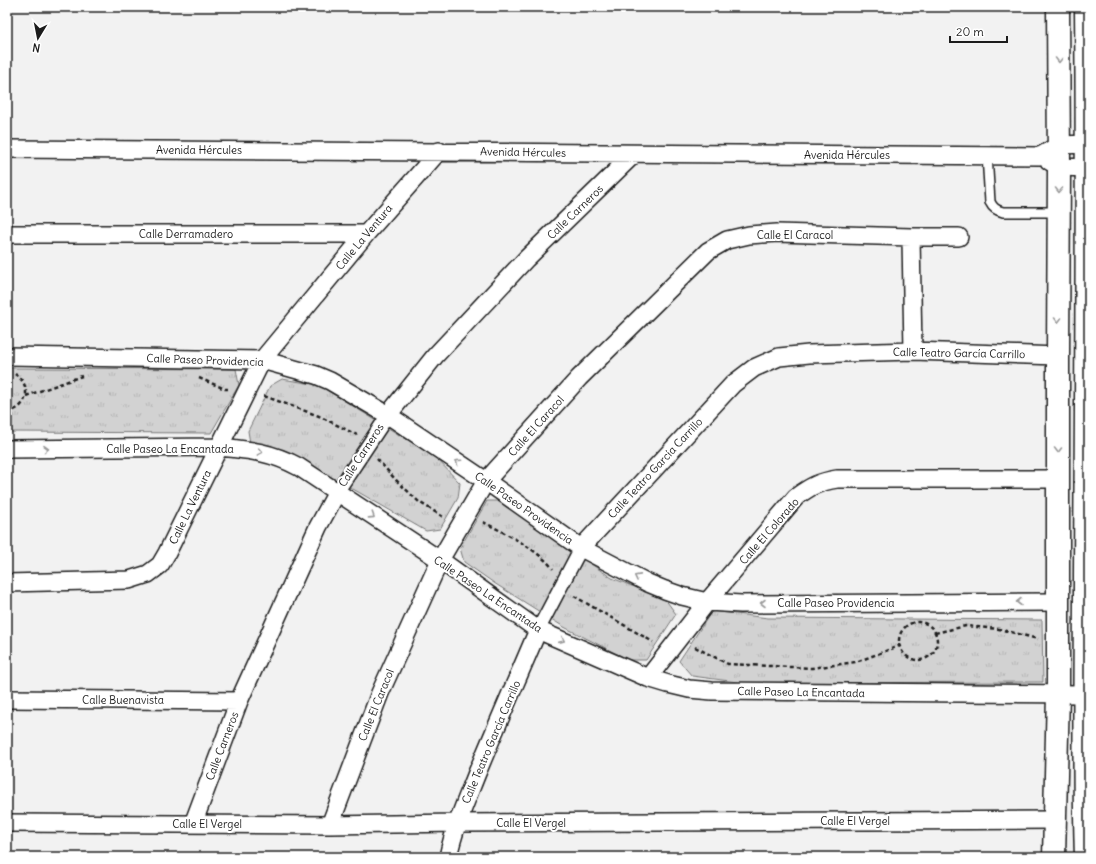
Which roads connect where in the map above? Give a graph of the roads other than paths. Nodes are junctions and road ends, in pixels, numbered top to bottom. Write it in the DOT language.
graph roads {
  1 [pos="1058,7"];
  2 [pos="1086,7"];
  3 [pos="1088,144"];
  4 [pos="1059,145"];
  5 [pos="7,149"];
  6 [pos="440,151"];
  7 [pos="634,154"];
  8 [pos="987,155"];
  9 [pos="1040,156"];
  10 [pos="1059,167"];
  11 [pos="1088,168"];
  12 [pos="1059,212"];
  13 [pos="7,234"];
  14 [pos="366,234"];
  15 [pos="911,237"];
  16 [pos="959,237"];
  17 [pos="913,351"];
  18 [pos="1058,356"];
  19 [pos="262,360"];
  20 [pos="8,364"];
  21 [pos="388,415"];
  22 [pos="219,447"];
  23 [pos="7,449"];
  24 [pos="1058,479"];
  25 [pos="486,481"];
  26 [pos="337,492"];
  27 [pos="581,548"];
  28 [pos="440,560"];
  29 [pos="7,583"];
  30 [pos="707,602"];
  31 [pos="1058,602"];
  32 [pos="538,630"];
  33 [pos="648,678"];
  34 [pos="1058,694"];
  35 [pos="1085,694"];
  36 [pos="7,699"];
  37 [pos="239,701"];
  38 [pos="1054,820"];
  39 [pos="1087,821"];
  40 [pos="7,822"];
  41 [pos="457,823"];
  42 [pos="193,824"];
  43 [pos="330,825"];
  44 [pos="448,857"];
  45 [pos="1054,857"];
  46 [pos="1086,857"];
  1 -- 4 [label="street, one-way"];
  2 -- 3 [label="street"];
  3 -- 4 [label="street"];
  3 -- 11 [label="street"];
  4 -- 9 [label="street"];
  4 -- 10 [label="street"];
  5 -- 6 [label="street, Avenida Hércules"];
  6 -- 7 [label="street, Avenida Hércules"];
  6 -- 14 [label="street, Calle La Ventura"];
  7 -- 8 [label="street, Avenida Hércules"];
  7 -- 21 [label="street, Calle Carneros"];
  8 -- 9 [label="street, Avenida Hércules"];
  8 -- 12 [label="lane"];
  9 -- 10 [label="street, Avenida Hércules"];
  10 -- 11 [label="street, Avenida Hércules"];
  10 -- 12 [label="street, one-way"];
  11 -- 35 [label="street"];
  12 -- 18 [label="street, one-way"];
  13 -- 14 [label="street, Calle Derramadero"];
  14 -- 19 [label="street, Calle La Ventura"];
  15 -- 16 [label="street, Calle El Caracol"];
  15 -- 17 [label="street"];
  15 -- 25 [label="street, Calle El Caracol"];
  17 -- 18 [label="street, Calle Teatro García Carrillo"];
  17 -- 27 [label="street, Calle Teatro García Carrillo"];
  18 -- 24 [label="street, one-way"];
  19 -- 20 [label="street, Calle Paseo Providencia"];
  19 -- 21 [label="street, Calle Paseo Providencia"];
  19 -- 22 [label="street, Calle La Ventura"];
  25 -- 21 [label="street, Calle Paseo Providencia, one-way"];
  21 -- 26 [label="street, Calle Carneros"];
  23 -- 22 [label="street, Calle Paseo La Encantada, one-way"];
  22 -- 26 [label="street, Calle Paseo La Encantada, one-way"];
  22 -- 29 [label="street, Calle La Ventura"];
  24 -- 30 [label="street, Calle El Colorado"];
  24 -- 31 [label="street"];
  25 -- 27 [label="street, Calle Paseo Providencia"];
  25 -- 28 [label="street, Calle El Caracol"];
  26 -- 28 [label="street, Calle Paseo La Encantada, one-way"];
  26 -- 37 [label="street, Calle Carneros"];
  30 -- 27 [label="street, Calle Paseo Providencia, one-way"];
  27 -- 32 [label="street, Calle Teatro García Carrillo"];
  28 -- 32 [label="street, Calle Paseo La Encantada"];
  28 -- 43 [label="street, Calle El Caracol"];
  31 -- 30 [label="street, Calle Paseo Providencia, one-way"];
  30 -- 33 [label="street, Calle El Colorado"];
  31 -- 34 [label="street"];
  32 -- 33 [label="street, Calle Paseo La Encantada, one-way"];
  32 -- 41 [label="street, Calle Teatro García Carrillo"];
  33 -- 34 [label="street, Calle Paseo La Encantada"];
  34 -- 35 [label="street, Calle Paseo La Encantada"];
  34 -- 38 [label="street"];
  35 -- 39 [label="street"];
  36 -- 37 [label="street, Calle Buenavista"];
  37 -- 42 [label="street, Calle Carneros"];
  38 -- 41 [label="street, Calle El Vergel"];
  38 -- 45 [label="street"];
  39 -- 46 [label="street"];
  40 -- 42 [label="street, Calle El Vergel"];
  41 -- 43 [label="street, Calle El Vergel"];
  41 -- 44 [label="street, Calle Teatro García Carrillo"];
  42 -- 43 [label="street, Calle El Vergel"];
}
